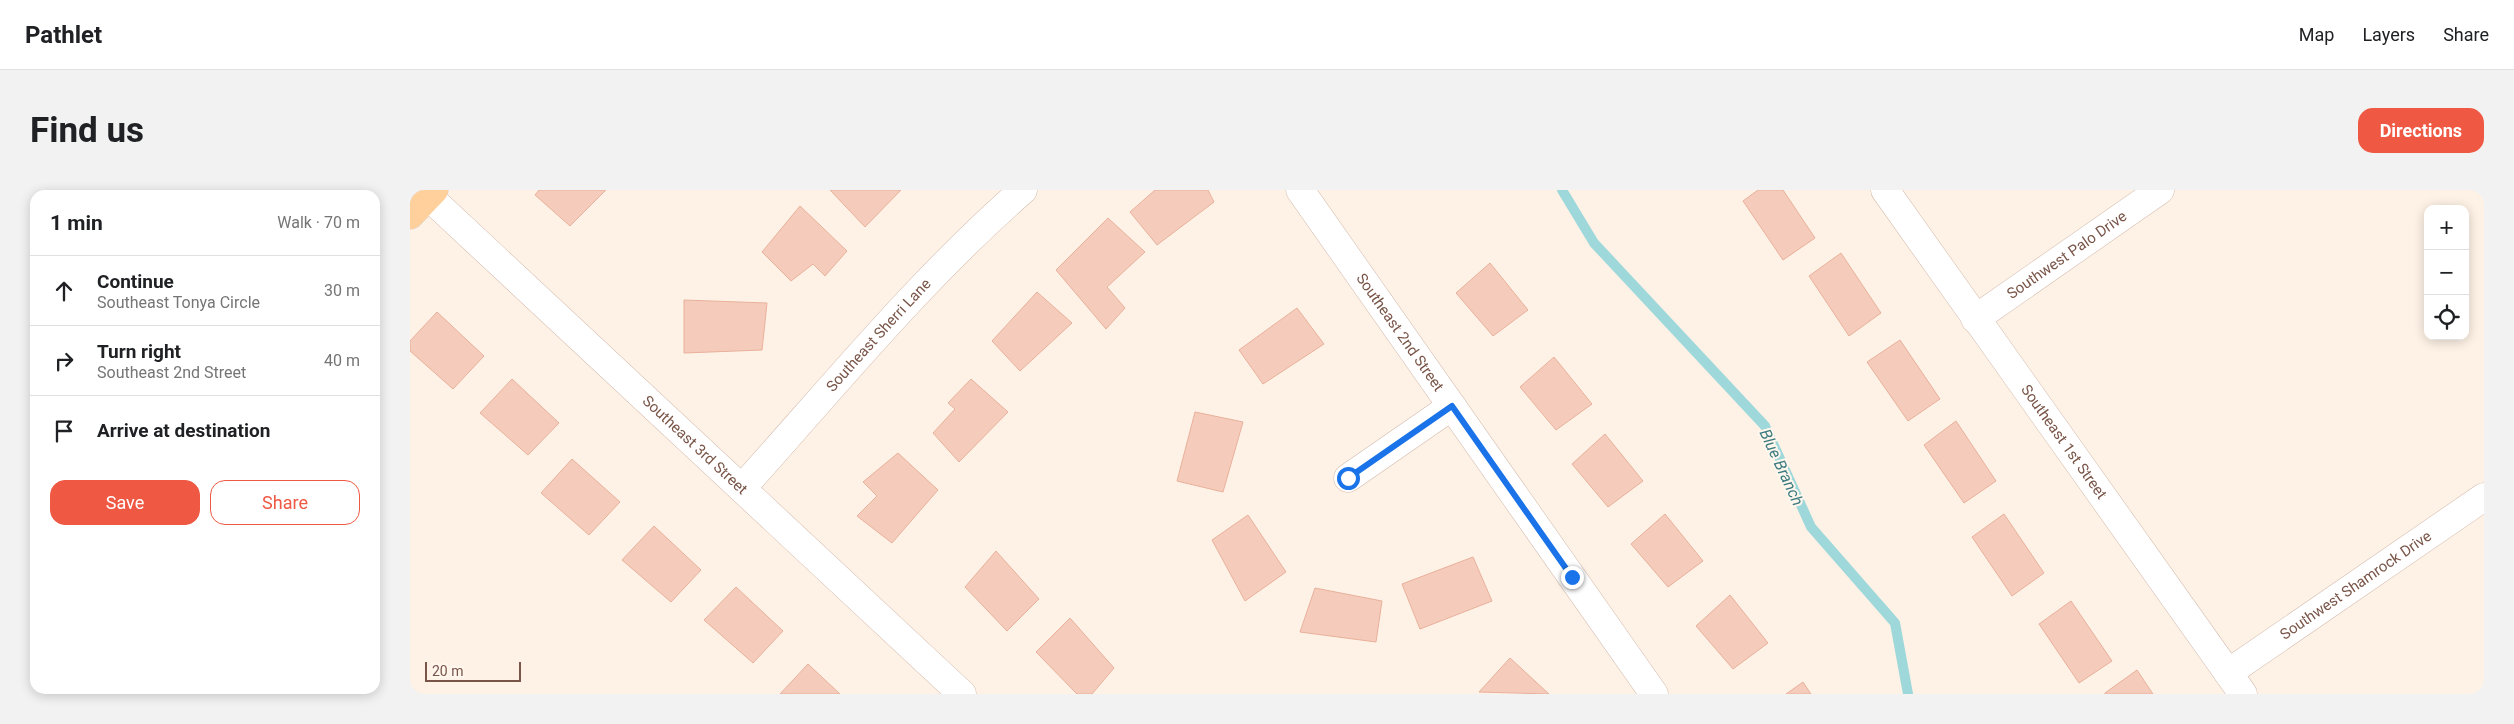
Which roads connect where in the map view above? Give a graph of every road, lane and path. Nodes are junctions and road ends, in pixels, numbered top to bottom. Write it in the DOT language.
graph roads {
  1 [pos="1022,190"];
  2 [pos="1300,190"];
  3 [pos="1885,190"];
  4 [pos="2160,190"];
  5 [pos="424,201"];
  6 [pos="1975,319"];
  7 [pos="1452,406"];
  8 [pos="1348,478"];
  9 [pos="742,488"];
  10 [pos="2484,497"];
  11 [pos="2235,683"];
  12 [pos="962,694"];
  13 [pos="1654,694"];
  1 -- 9 [label="street, Southeast Sherri Lane"];
  2 -- 7 [label="street, Southeast 2nd Street"];
  3 -- 6 [label="street, Southeast 1st Street"];
  4 -- 6 [label="street, Southwest Palo Drive"];
  5 -- 9 [label="street, Southeast 3rd Street"];
  6 -- 11 [label="street, Southeast 1st Street"];
  7 -- 8 [label="street"];
  7 -- 13 [label="street, Southeast 2nd Street"];
  9 -- 12 [label="street, Southeast 3rd Street"];
  10 -- 11 [label="street, Southwest Shamrock Drive"];
}
